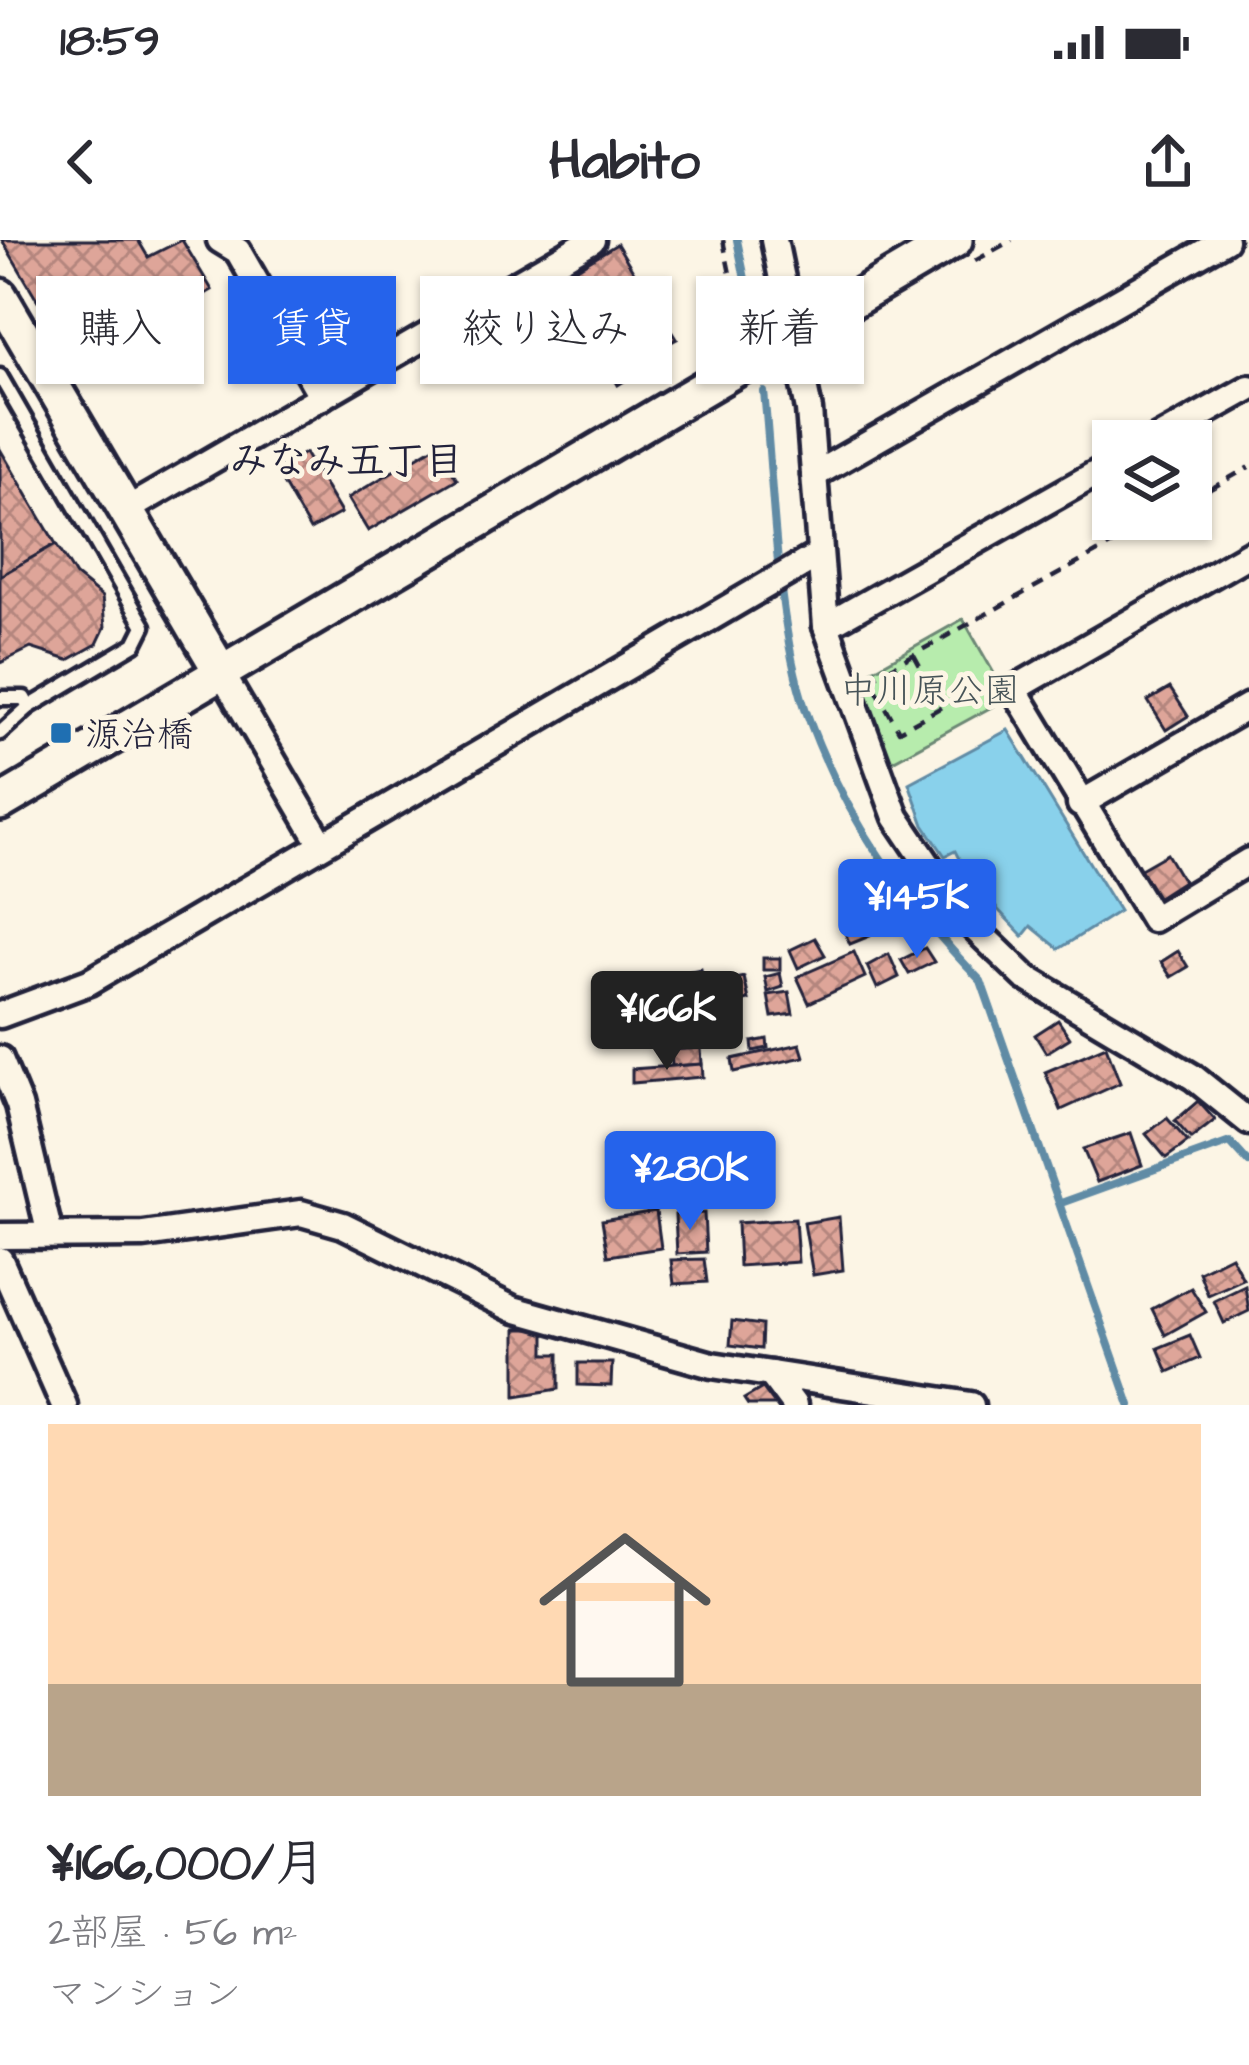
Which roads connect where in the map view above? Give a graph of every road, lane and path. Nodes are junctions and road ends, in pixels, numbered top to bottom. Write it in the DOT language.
graph roads {
  1 [pos="220,240"];
  2 [pos="592,240"];
  3 [pos="723,240"];
  4 [pos="774,240"];
  5 [pos="955,240"];
  6 [pos="1225,240"];
  7 [pos="729,276"];
  8 [pos="782,276"];
  9 [pos="864,294"];
  10 [pos="0,296"];
  11 [pos="0,376"];
  12 [pos="711,384"];
  13 [pos="802,384"];
  14 [pos="1249,388"];
  15 [pos="322,397"];
  16 [pos="1192,420"];
  17 [pos="1249,467"];
  18 [pos="814,475"];
  19 [pos="1092,476"];
  20 [pos="1212,488"];
  21 [pos="126,510"];
  22 [pos="1119,540"];
  23 [pos="1249,554"];
  24 [pos="818,555"];
  25 [pos="826,626"];
  26 [pos="914,655"];
  27 [pos="221,672"];
  28 [pos="859,685"];
  29 [pos="1014,688"];
  30 [pos="0,698"];
  31 [pos="942,706"];
  32 [pos="1249,706"];
  33 [pos="29,707"];
  34 [pos="0,733"];
  35 [pos="0,803"];
  36 [pos="1080,804"];
  37 [pos="321,843"];
  38 [pos="1249,861"];
  39 [pos="0,1015"];
  40 [pos="0,1059"];
  41 [pos="1249,1122"];
  42 [pos="50,1235"];
  43 [pos="0,1236"];
  44 [pos="0,1260"];
  45 [pos="771,1374"];
  46 [pos="64,1405"];
  47 [pos="794,1405"];
  48 [pos="971,1405"];
  1 -- 15 [label="street"];
  2 -- 15 [label="street"];
  3 -- 7 [label="path"];
  4 -- 8 [label="street"];
  5 -- 9 [label="street"];
  6 -- 18 [label="street"];
  10 -- 21 [label="street"];
  11 -- 33 [label="lane"];
  12 -- 27 [label="street"];
  13 -- 18 [label="street"];
  14 -- 16 [label="street"];
  15 -- 21 [label="street"];
  17 -- 20 [label="path"];
  18 -- 24 [label="street"];
  19 -- 25 [label="street"];
  21 -- 27 [label="street"];
  22 -- 26 [label="path"];
  23 -- 29 [label="street"];
  24 -- 25 [label="street"];
  24 -- 37 [label="street"];
  25 -- 28 [label="street"];
  26 -- 28 [label="path"];
  26 -- 31 [label="path"];
  27 -- 35 [label="street"];
  27 -- 37 [label="street"];
  28 -- 31 [label="path"];
  28 -- 41 [label="street"];
  29 -- 31 [label="path"];
  29 -- 36 [label="street"];
  30 -- 33 [label="lane"];
  32 -- 36 [label="street"];
  33 -- 34 [label="lane"];
  36 -- 38 [label="street"];
  37 -- 39 [label="street"];
  40 -- 42 [label="street"];
  42 -- 43 [label="street"];
  42 -- 45 [label="street"];
  44 -- 46 [label="street"];
  45 -- 47 [label="street"];
  45 -- 48 [label="street"];
}
